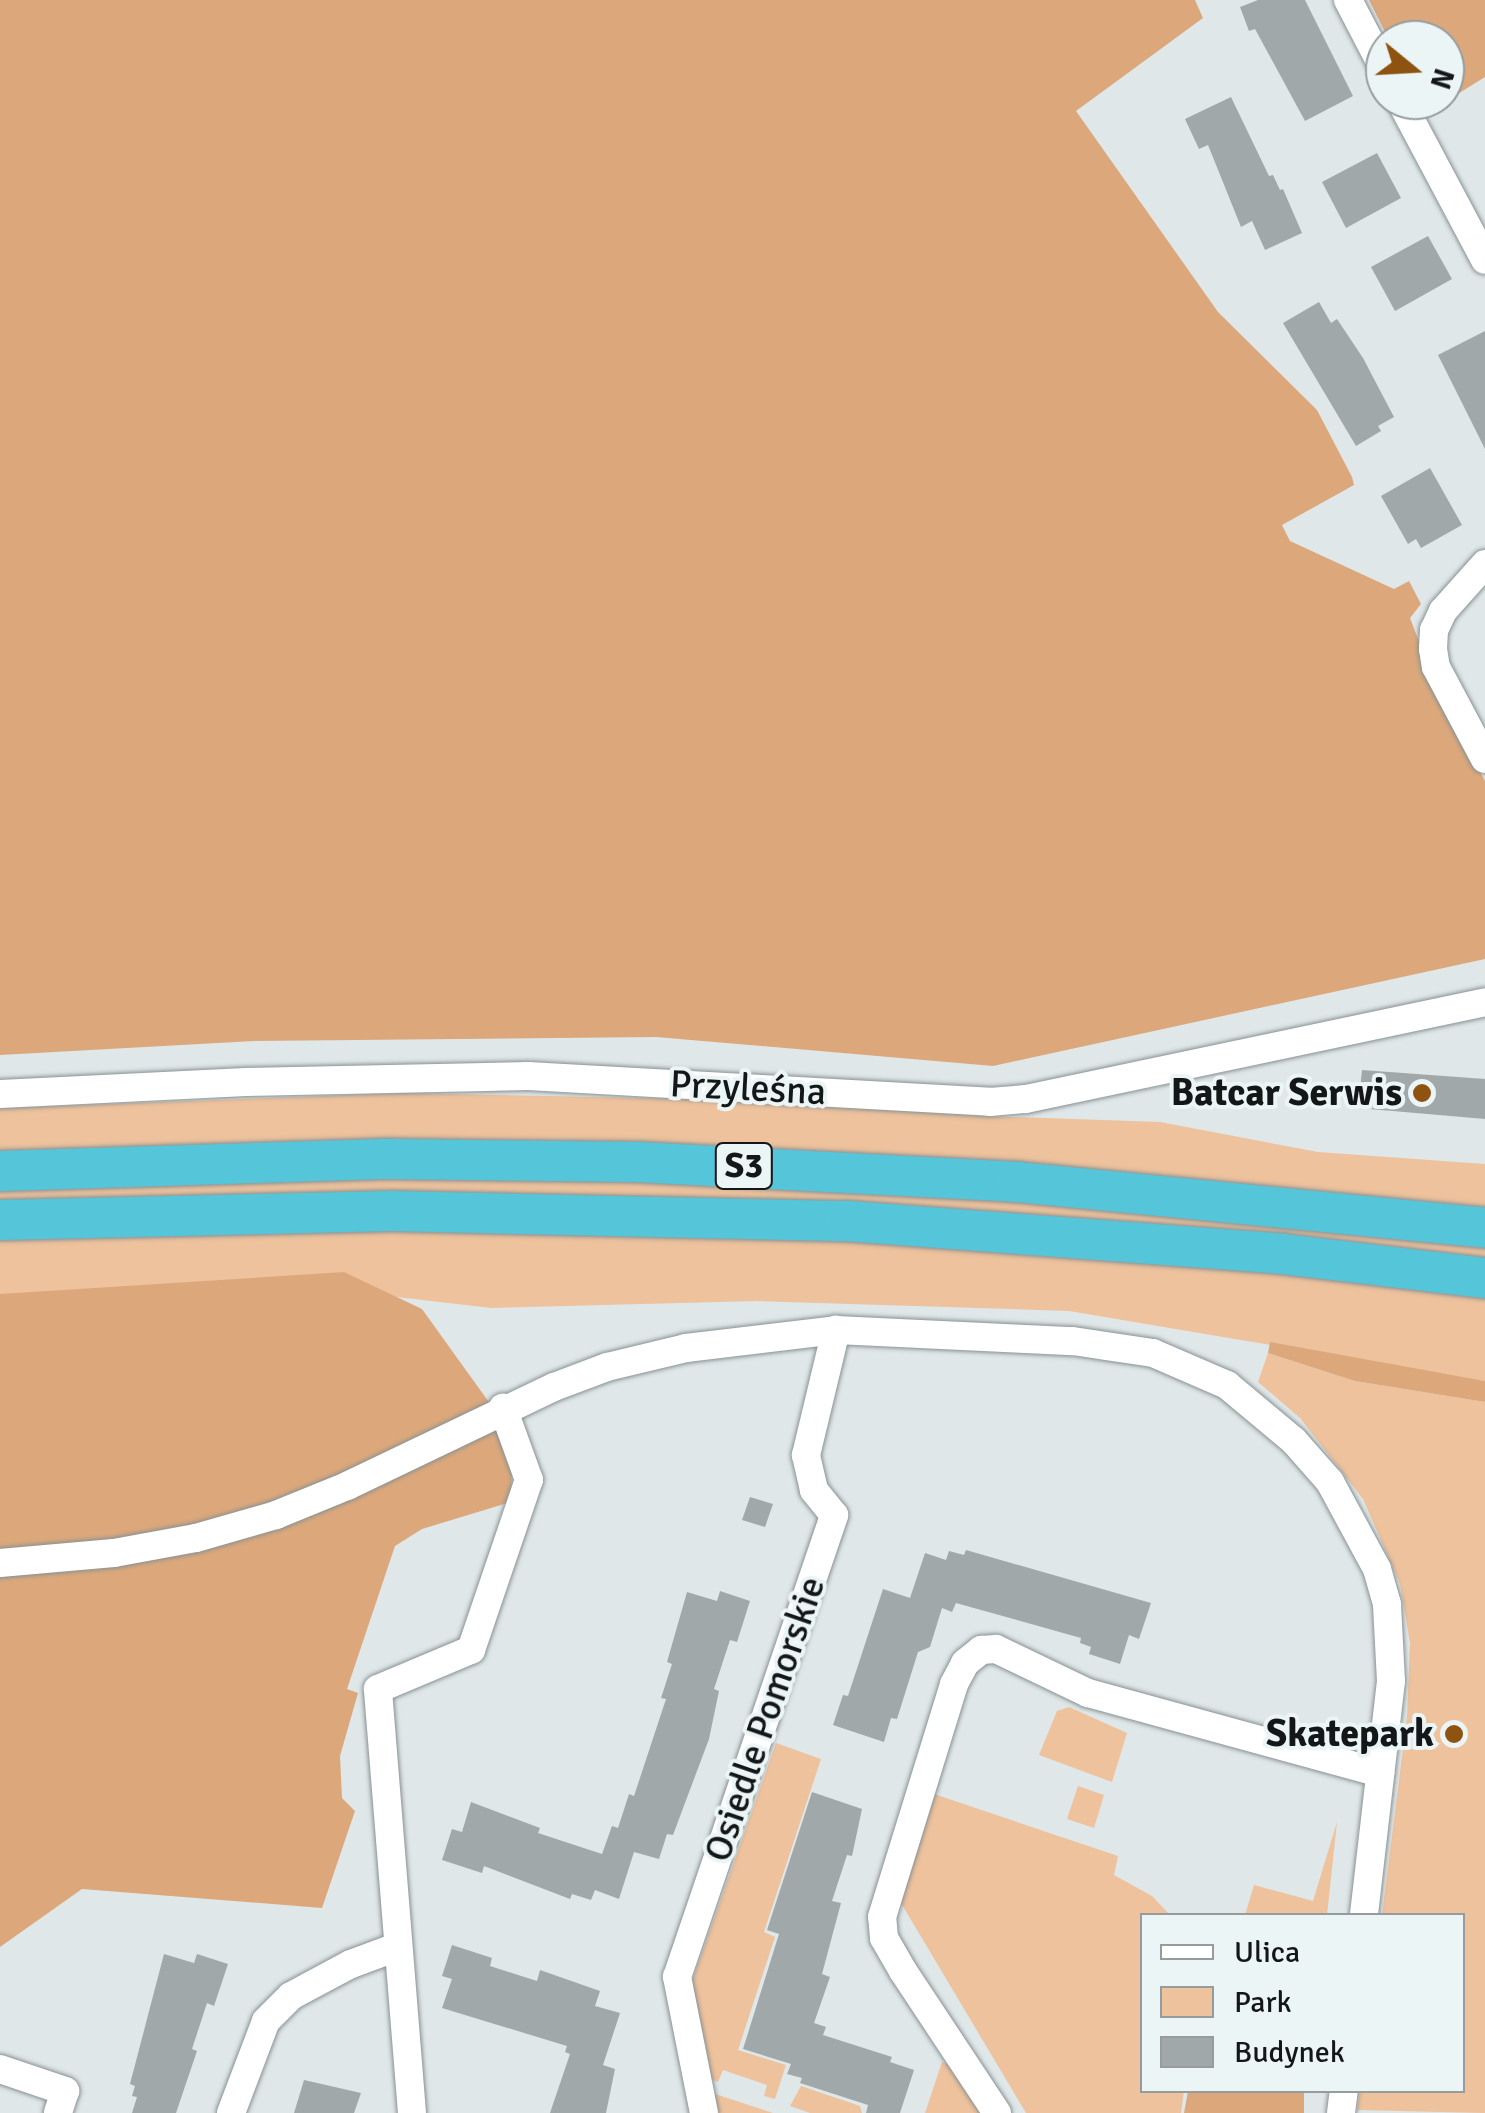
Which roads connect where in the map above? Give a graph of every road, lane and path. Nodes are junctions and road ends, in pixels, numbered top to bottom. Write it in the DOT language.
graph roads {
  1 [pos="1348,0"];
  2 [pos="1365,33"];
  3 [pos="1411,120"];
  4 [pos="1485,260"];
  5 [pos="1485,564"];
  6 [pos="1485,759"];
  7 [pos="1485,1002"];
  8 [pos="0,1094"];
  9 [pos="0,1171"];
  10 [pos="0,1220"];
  11 [pos="1485,1228"];
  12 [pos="1485,1278"];
  13 [pos="836,1330"];
  14 [pos="502,1408"];
  15 [pos="0,1563"];
  16 [pos="1380,1773"];
  17 [pos="1364,1913"];
  18 [pos="397,1947"];
  19 [pos="0,2069"];
  20 [pos="58,2113"];
  21 [pos="232,2113"];
  22 [pos="412,2113"];
  23 [pos="704,2113"];
  24 [pos="997,2113"];
  1 -- 2 [label="street"];
  3 -- 4 [label="street"];
  5 -- 6 [label="street"];
  7 -- 8 [label="street, Przyleśna"];
  9 -- 11 [label="highway, S3"];
  10 -- 12 [label="highway, S3"];
  13 -- 14 [label="street"];
  13 -- 16 [label="street"];
  13 -- 23 [label="street, Osiedle Pomorskie"];
  14 -- 15 [label="street"];
  14 -- 18 [label="street"];
  16 -- 17 [label="street"];
  16 -- 24 [label="street"];
  18 -- 21 [label="street"];
  18 -- 22 [label="street"];
  19 -- 20 [label="street"];
}
